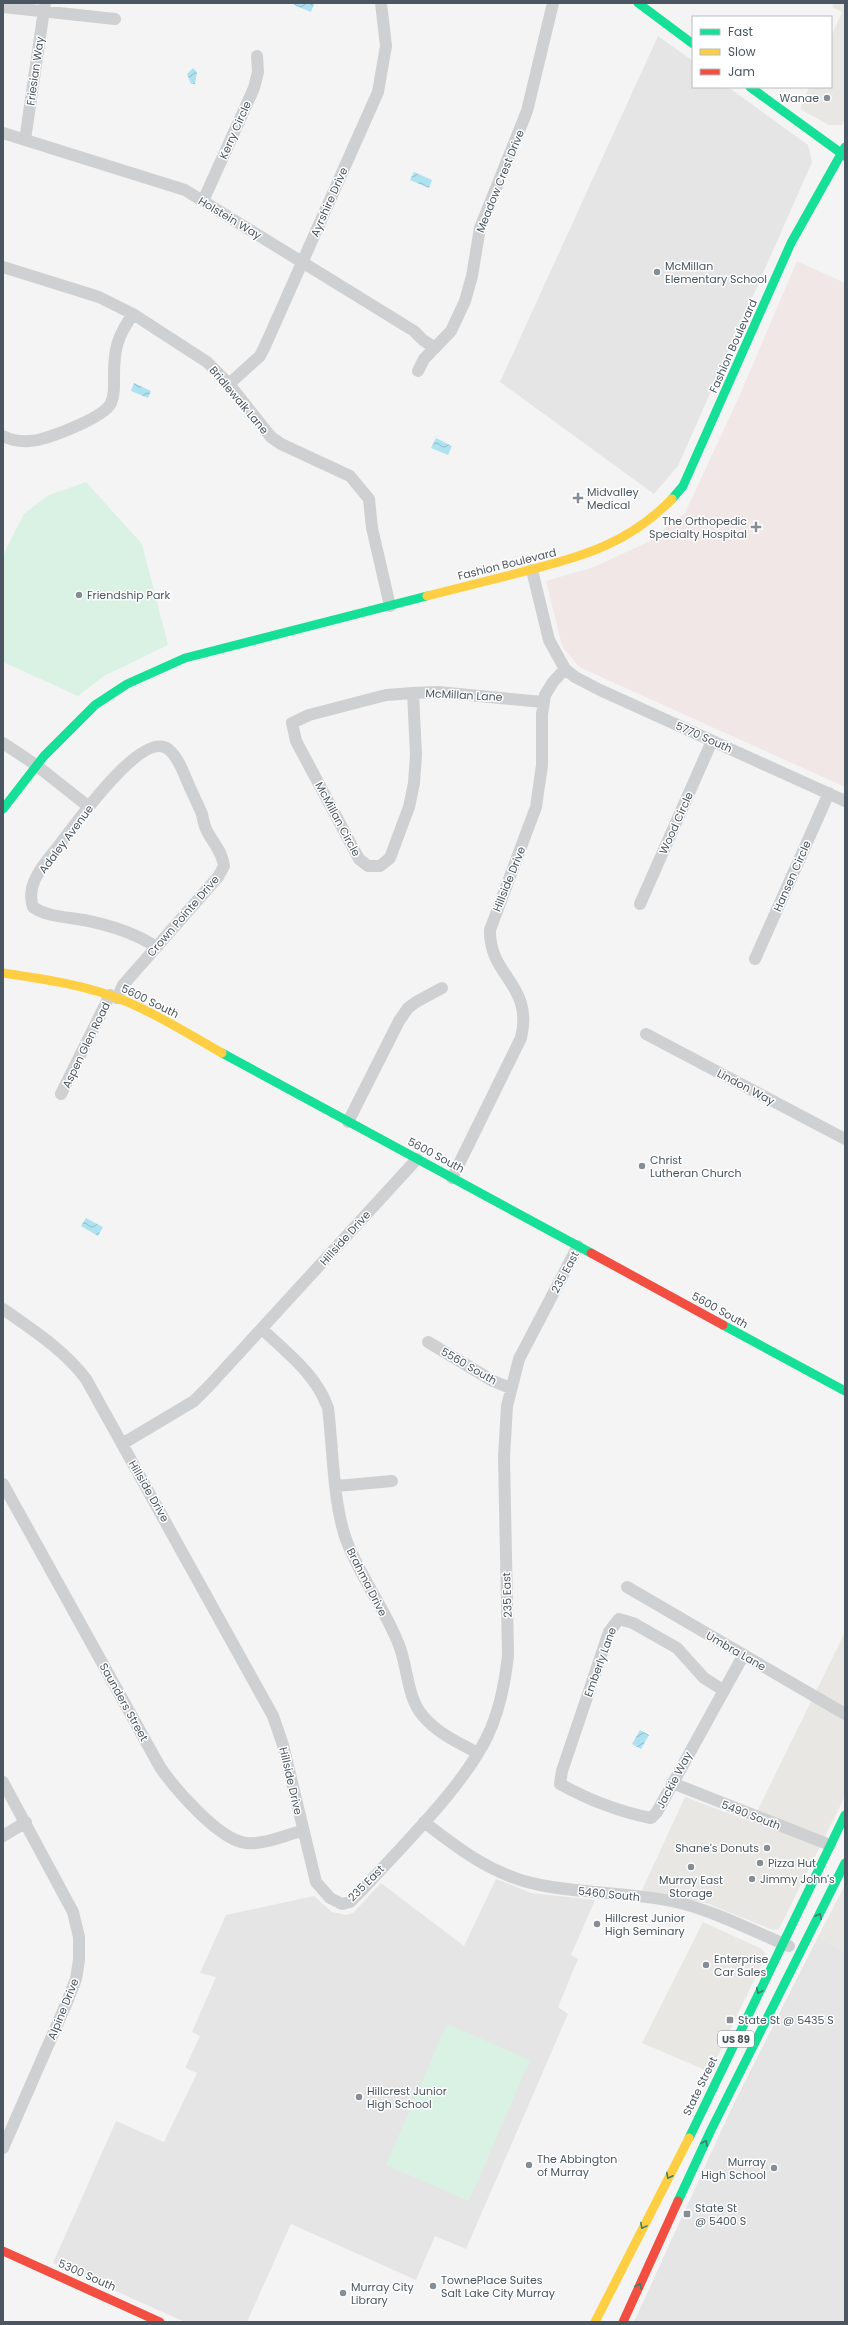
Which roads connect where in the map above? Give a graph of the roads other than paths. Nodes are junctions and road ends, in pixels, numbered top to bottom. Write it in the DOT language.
graph roads {
  1 [pos="381,3"];
  2 [pos="553,3"];
  3 [pos="638,3"];
  4 [pos="3,7"];
  5 [pos="45,7"];
  6 [pos="115,19"];
  7 [pos="692,43"];
  8 [pos="257,56"];
  9 [pos="751,88"];
  10 [pos="3,133"];
  11 [pos="25,140"];
  12 [pos="844,152"];
  13 [pos="203,201"];
  14 [pos="303,262"];
  15 [pos="3,267"];
  16 [pos="133,314"];
  17 [pos="435,348"];
  18 [pos="418,371"];
  19 [pos="229,384"];
  20 [pos="3,436"];
  21 [pos="532,570"];
  22 [pos="390,606"];
  23 [pos="565,669"];
  24 [pos="413,693"];
  25 [pos="543,702"];
  26 [pos="292,722"];
  27 [pos="712,741"];
  28 [pos="3,743"];
  29 [pos="163,746"];
  30 [pos="36,764"];
  31 [pos="828,794"];
  32 [pos="845,801"];
  33 [pos="89,807"];
  34 [pos="3,808"];
  35 [pos="640,904"];
  36 [pos="156,946"];
  37 [pos="755,959"];
  38 [pos="3,973"];
  39 [pos="442,988"];
  40 [pos="114,997"];
  41 [pos="646,1034"];
  42 [pos="61,1094"];
  43 [pos="348,1122"];
  44 [pos="845,1139"];
  45 [pos="417,1159"];
  46 [pos="452,1178"];
  47 [pos="578,1246"];
  48 [pos="3,1309"];
  49 [pos="262,1330"];
  50 [pos="428,1342"];
  51 [pos="510,1388"];
  52 [pos="845,1392"];
  53 [pos="122,1444"];
  54 [pos="392,1481"];
  55 [pos="3,1484"];
  56 [pos="337,1486"];
  57 [pos="627,1587"];
  58 [pos="743,1656"];
  59 [pos="723,1690"];
  60 [pos="845,1714"];
  61 [pos="478,1753"];
  62 [pos="3,1782"];
  63 [pos="672,1783"];
  64 [pos="560,1784"];
  65 [pos="845,1815"];
  66 [pos="26,1822"];
  67 [pos="424,1822"];
  68 [pos="302,1831"];
  69 [pos="3,1836"];
  70 [pos="830,1845"];
  71 [pos="845,1863"];
  72 [pos="346,1904"];
  73 [pos="782,1943"];
  74 [pos="802,1951"];
  75 [pos="3,2148"];
  76 [pos="3,2251"];
  77 [pos="160,2322"];
  78 [pos="595,2322"];
  79 [pos="623,2322"];
  1 -- 14 [label="street, Ayrshire Drive"];
  2 -- 17 [label="street, Meadow Crest Drive"];
  3 -- 7 [label="street"];
  4 -- 5 [label="street"];
  5 -- 6 [label="street"];
  5 -- 11 [label="street, Friesian Way"];
  8 -- 13 [label="street, Kerry Circle"];
  9 -- 12 [label="street"];
  10 -- 11 [label="street, Holstein Way"];
  11 -- 13 [label="street, Holstein Way"];
  12 -- 21 [label="street, Fashion Boulevard"];
  13 -- 14 [label="street, Holstein Way"];
  14 -- 17 [label="street, Holstein Way"];
  14 -- 19 [label="street, Ayrshire Drive"];
  15 -- 16 [label="street, Bridlewalk Lane"];
  16 -- 19 [label="street, Bridlewalk Lane"];
  16 -- 20 [label="street"];
  17 -- 18 [label="street, Meadow Crest Drive"];
  19 -- 22 [label="street, Bridlewalk Lane"];
  21 -- 22 [label="street, Fashion Boulevard"];
  21 -- 23 [label="street"];
  22 -- 30 [label="street, Fashion Boulevard"];
  23 -- 25 [label="street, Hillside Drive"];
  23 -- 27 [label="street, 5770 South"];
  24 -- 25 [label="street, McMillan Lane"];
  24 -- 26 [label="street, McMillan Lane"];
  24 -- 26 [label="street, McMillan Circle"];
  25 -- 46 [label="street, Hillside Drive"];
  27 -- 31 [label="street, 5770 South"];
  27 -- 35 [label="street, Wood Circle"];
  28 -- 30 [label="street"];
  29 -- 33 [label="street, Adaley Avenue"];
  29 -- 36 [label="street, Crown Pointe Drive"];
  30 -- 33 [label="street"];
  30 -- 34 [label="street, Fashion Boulevard"];
  31 -- 32 [label="street, 5770 South"];
  31 -- 37 [label="street, Hansen Circle"];
  33 -- 36 [label="street, Adaley Avenue"];
  36 -- 40 [label="street, Crown Pointe Drive"];
  38 -- 40 [label="street, 5600 South"];
  39 -- 43 [label="street"];
  40 -- 42 [label="street, Aspen Glen Road"];
  40 -- 43 [label="street, 5600 South"];
  41 -- 44 [label="street, Lindon Way"];
  43 -- 45 [label="street, 5600 South"];
  45 -- 46 [label="street, 5600 South"];
  45 -- 49 [label="street, Hillside Drive"];
  46 -- 47 [label="street, 5600 South"];
  47 -- 51 [label="street, 235 East"];
  47 -- 52 [label="street, 5600 South"];
  48 -- 53 [label="street"];
  49 -- 53 [label="street, Hillside Drive"];
  49 -- 56 [label="street, Brahma Drive"];
  50 -- 51 [label="street, 5560 South"];
  51 -- 61 [label="street, 235 East"];
  53 -- 68 [label="street, Hillside Drive"];
  54 -- 56 [label="street"];
  55 -- 68 [label="street, Saunders Street"];
  56 -- 61 [label="street, Brahma Drive"];
  57 -- 58 [label="street, Umbra Lane"];
  58 -- 59 [label="street, Jackie Way"];
  58 -- 60 [label="street, Umbra Lane"];
  59 -- 63 [label="street, Jackie Way"];
  59 -- 64 [label="street, Emberly Lane"];
  61 -- 67 [label="street, 235 East"];
  62 -- 66 [label="street, Alpine Drive"];
  63 -- 64 [label="street, Jackie Way"];
  63 -- 70 [label="street, 5490 South"];
  65 -- 70 [label="street, State Street / US 89"];
  66 -- 69 [label="street"];
  66 -- 75 [label="street, Alpine Drive"];
  67 -- 72 [label="street, 235 East"];
  67 -- 73 [label="street, 5460 South"];
  68 -- 72 [label="street, Hillside Drive"];
  70 -- 73 [label="street, State Street / US 89"];
  74 -- 71 [label="street, US 89, one-way"];
  73 -- 74 [label="street, 5460 South"];
  73 -- 78 [label="street, State Street / US 89, one-way"];
  79 -- 74 [label="street, US 89, one-way"];
  76 -- 77 [label="street, 5300 South"];
}
